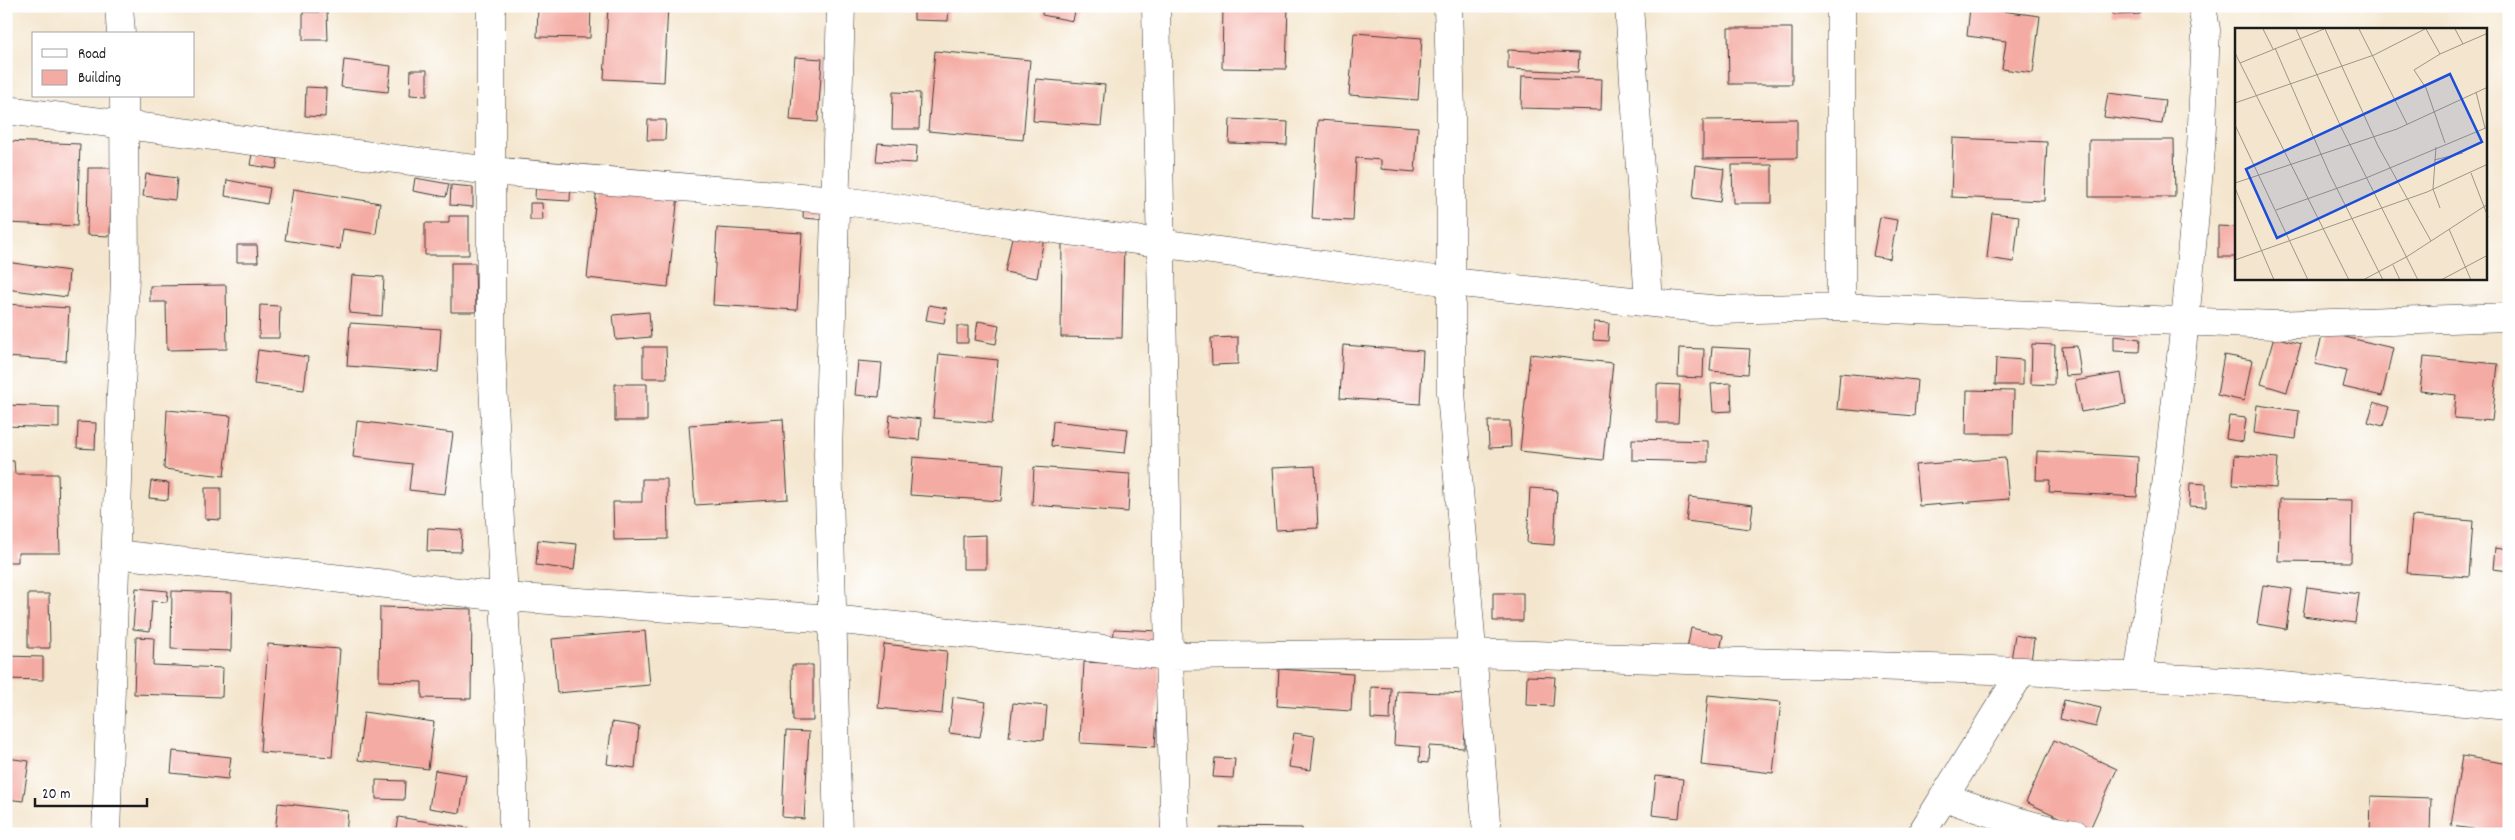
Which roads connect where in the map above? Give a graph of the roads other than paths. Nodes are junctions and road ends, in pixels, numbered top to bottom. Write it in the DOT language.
graph roads {
  1 [pos="120,6"];
  2 [pos="491,6"];
  3 [pos="841,6"];
  4 [pos="1156,6"];
  5 [pos="1448,6"];
  6 [pos="1629,6"];
  7 [pos="1841,6"];
  8 [pos="2202,6"];
  9 [pos="121,32"];
  10 [pos="124,98"];
  11 [pos="6,110"];
  12 [pos="126,126"];
  13 [pos="491,171"];
  14 [pos="836,200"];
  15 [pos="1161,242"];
  16 [pos="1451,282"];
  17 [pos="1648,302"];
  18 [pos="1841,307"];
  19 [pos="2509,317"];
  20 [pos="2185,322"];
  21 [pos="115,554"];
  22 [pos="504,597"];
  23 [pos="833,619"];
  24 [pos="1473,653"];
  25 [pos="1169,656"];
  26 [pos="2022,671"];
  27 [pos="2138,676"];
  28 [pos="2509,706"];
  29 [pos="1943,797"];
  30 [pos="106,834"];
  31 [pos="513,834"];
  32 [pos="838,834"];
  33 [pos="1175,834"];
  34 [pos="1487,834"];
  35 [pos="1921,834"];
  36 [pos="2076,834"];
  1 -- 9 [label="street"];
  2 -- 13 [label="street"];
  3 -- 14 [label="street"];
  4 -- 15 [label="street"];
  5 -- 16 [label="street"];
  6 -- 17 [label="street"];
  7 -- 18 [label="street"];
  8 -- 20 [label="street"];
  10 -- 12 [label="street"];
  11 -- 12 [label="street"];
  12 -- 13 [label="street"];
  12 -- 21 [label="street"];
  13 -- 14 [label="street"];
  13 -- 22 [label="street"];
  14 -- 15 [label="street"];
  14 -- 23 [label="street"];
  15 -- 16 [label="street"];
  15 -- 25 [label="street"];
  16 -- 17 [label="street"];
  16 -- 24 [label="street"];
  17 -- 18 [label="street"];
  18 -- 20 [label="street"];
  19 -- 20 [label="street"];
  20 -- 27 [label="street"];
  21 -- 22 [label="street"];
  21 -- 30 [label="street"];
  22 -- 23 [label="street"];
  22 -- 31 [label="street"];
  23 -- 25 [label="street"];
  23 -- 32 [label="street"];
  24 -- 25 [label="street"];
  24 -- 26 [label="street"];
  24 -- 34 [label="street"];
  25 -- 33 [label="street"];
  26 -- 27 [label="street"];
  26 -- 29 [label="street"];
  27 -- 28 [label="street"];
  29 -- 35 [label="street"];
  29 -- 36 [label="street"];
}
